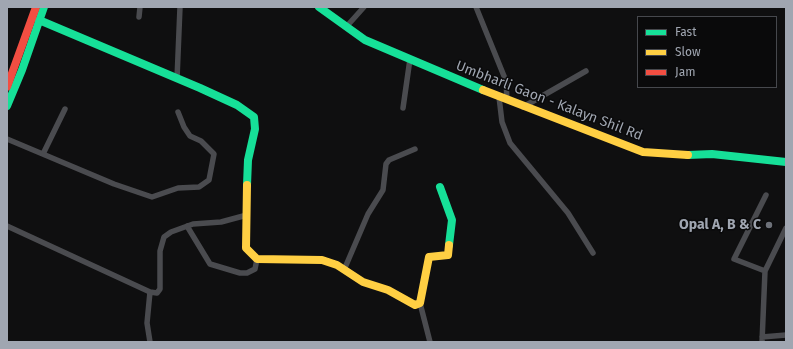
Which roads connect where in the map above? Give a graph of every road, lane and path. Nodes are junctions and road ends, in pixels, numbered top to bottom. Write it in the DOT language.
graph roads {
  1 [pos="36,7"];
  2 [pos="44,7"];
  3 [pos="140,7"];
  4 [pos="180,7"];
  5 [pos="319,7"];
  6 [pos="364,7"];
  7 [pos="476,7"];
  8 [pos="140,17"];
  9 [pos="39,20"];
  10 [pos="347,26"];
  11 [pos="410,59"];
  12 [pos="586,71"];
  13 [pos="177,79"];
  14 [pos="7,86"];
  15 [pos="503,99"];
  16 [pos="7,106"];
  17 [pos="523,107"];
  18 [pos="403,108"];
  19 [pos="65,109"];
  20 [pos="178,112"];
  21 [pos="7,139"];
  22 [pos="415,149"];
  23 [pos="43,154"];
  24 [pos="786,162"];
  25 [pos="440,187"];
  26 [pos="766,195"];
  27 [pos="247,215"];
  28 [pos="7,226"];
  29 [pos="187,226"];
  30 [pos="786,228"];
  31 [pos="593,253"];
  32 [pos="257,259"];
  33 [pos="344,270"];
  34 [pos="765,271"];
  35 [pos="150,292"];
  36 [pos="420,303"];
  37 [pos="786,335"];
  38 [pos="762,340"];
  39 [pos="150,342"];
  40 [pos="430,342"];
  1 -- 14 [label="street"];
  2 -- 9 [label="street"];
  3 -- 8 [label="street"];
  4 -- 13 [label="street"];
  5 -- 10 [label="street, Umbharli Gaon - Kalayn Shil Rd"];
  6 -- 10 [label="street"];
  7 -- 15 [label="street"];
  9 -- 13 [label="street"];
  9 -- 16 [label="street"];
  10 -- 11 [label="street, Umbharli Gaon - Kalayn Shil Rd"];
  11 -- 15 [label="street, Umbharli Gaon - Kalayn Shil Rd"];
  11 -- 18 [label="street"];
  12 -- 17 [label="street"];
  13 -- 27 [label="street"];
  15 -- 17 [label="street, Umbharli Gaon - Kalayn Shil Rd"];
  15 -- 31 [label="street"];
  17 -- 24 [label="street, Umbharli Gaon - Kalayn Shil Rd"];
  19 -- 23 [label="street"];
  20 -- 23 [label="street"];
  21 -- 23 [label="street"];
  22 -- 33 [label="street"];
  25 -- 36 [label="street"];
  26 -- 34 [label="street"];
  27 -- 29 [label="street"];
  27 -- 32 [label="street"];
  28 -- 35 [label="street"];
  29 -- 32 [label="street"];
  29 -- 35 [label="street"];
  30 -- 34 [label="street"];
  32 -- 33 [label="street"];
  33 -- 36 [label="street"];
  34 -- 38 [label="street"];
  35 -- 39 [label="street"];
  36 -- 40 [label="street"];
  37 -- 38 [label="street"];
}
